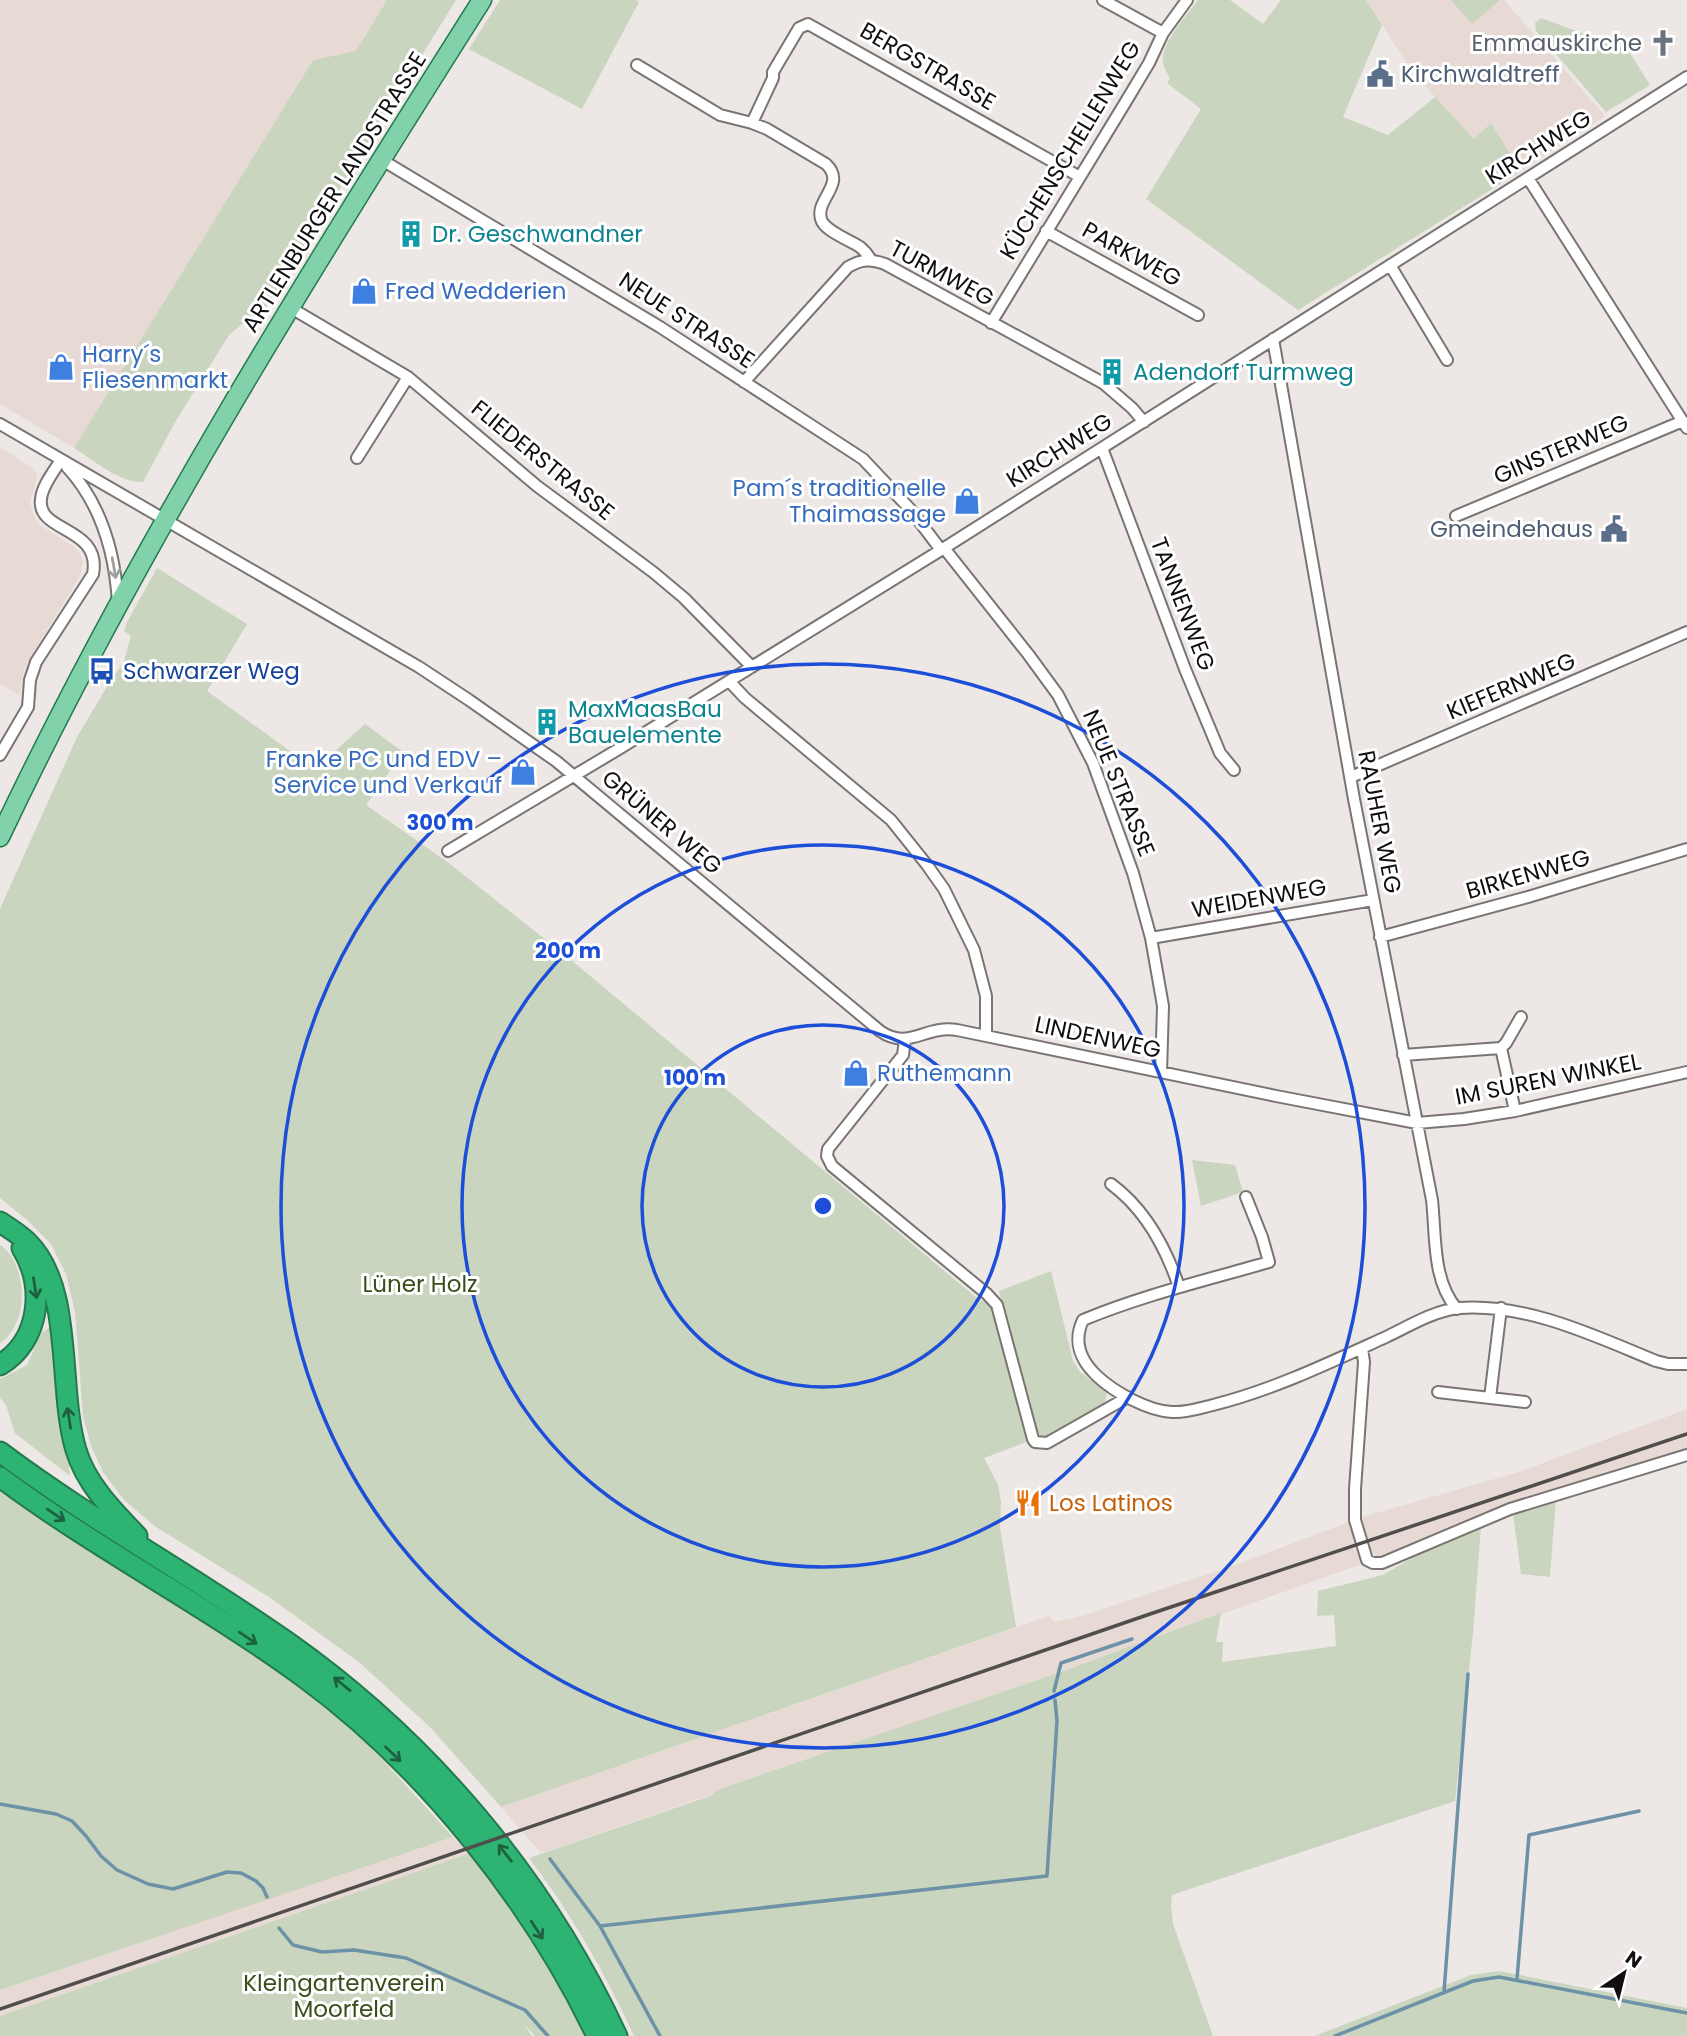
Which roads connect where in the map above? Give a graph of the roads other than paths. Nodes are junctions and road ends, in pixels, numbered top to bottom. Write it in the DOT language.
graph roads {
  1 [pos="482,0"];
  2 [pos="1103,0"];
  3 [pos="1187,0"];
  4 [pos="1163,33"];
  5 [pos="637,65"];
  6 [pos="1687,77"];
  7 [pos="752,123"];
  8 [pos="382,160"];
  9 [pos="1080,177"];
  10 [pos="1528,178"];
  11 [pos="1046,231"];
  12 [pos="871,260"];
  13 [pos="1390,265"];
  14 [pos="291,308"];
  15 [pos="1198,315"];
  16 [pos="991,323"];
  17 [pos="1273,339"];
  18 [pos="1447,360"];
  19 [pos="408,377"];
  20 [pos="744,382"];
  21 [pos="1143,422"];
  22 [pos="0,424"];
  23 [pos="1685,424"];
  24 [pos="1102,448"];
  25 [pos="357,458"];
  26 [pos="61,460"];
  27 [pos="1456,516"];
  28 [pos="164,520"];
  29 [pos="942,549"];
  30 [pos="118,604"];
  31 [pos="1687,632"];
  32 [pos="752,667"];
  33 [pos="729,681"];
  34 [pos="0,755"];
  35 [pos="1234,770"];
  36 [pos="574,776"];
  37 [pos="1350,777"];
  38 [pos="0,836"];
  39 [pos="1687,849"];
  40 [pos="448,851"];
  41 [pos="1373,900"];
  42 [pos="1380,937"];
  43 [pos="1151,938"];
  44 [pos="1521,1017"];
  45 [pos="986,1035"];
  46 [pos="905,1040"];
  47 [pos="1501,1048"];
  48 [pos="1403,1055"];
  49 [pos="1161,1072"];
  50 [pos="1687,1072"];
  51 [pos="1515,1111"];
  52 [pos="1417,1123"];
  53 [pos="1111,1184"];
  54 [pos="1246,1197"];
  55 [pos="4,1225"];
  56 [pos="1179,1287"];
  57 [pos="1457,1308"];
  58 [pos="1501,1308"];
  59 [pos="1362,1348"];
  60 [pos="1687,1364"];
  61 [pos="0,1365"];
  62 [pos="1438,1392"];
  63 [pos="1128,1397"];
  64 [pos="1490,1398"];
  65 [pos="1525,1402"];
  66 [pos="0,1452"];
  67 [pos="1687,1455"];
  68 [pos="0,1477"];
  69 [pos="174,1569"];
  70 [pos="597,2036"];
  71 [pos="617,2036"];
  1 -- 8 [label="main road, ARTLENBURGER LANDSTRASSE"];
  2 -- 4 [label="street"];
  3 -- 4 [label="street, KÜCHENSCHELLENWEG"];
  4 -- 9 [label="street, KÜCHENSCHELLENWEG"];
  5 -- 7 [label="street"];
  6 -- 10 [label="street, KIRCHWEG"];
  7 -- 9 [label="street, BERGSTRASSE"];
  7 -- 12 [label="street"];
  8 -- 14 [label="main road, ARTLENBURGER LANDSTRASSE"];
  8 -- 20 [label="street, NEUE STRASSE"];
  9 -- 11 [label="street, KÜCHENSCHELLENWEG"];
  10 -- 13 [label="street, KIRCHWEG"];
  10 -- 23 [label="street"];
  11 -- 15 [label="street, PARKWEG"];
  11 -- 16 [label="street, KÜCHENSCHELLENWEG"];
  12 -- 16 [label="street, TURMWEG"];
  12 -- 20 [label="street, TURMWEG"];
  13 -- 17 [label="street, KIRCHWEG"];
  13 -- 18 [label="street"];
  14 -- 19 [label="street, FLIEDERSTRASSE"];
  14 -- 28 [label="main road, ARTLENBURGER LANDSTRASSE"];
  16 -- 21 [label="street, TURMWEG"];
  17 -- 21 [label="street, KIRCHWEG"];
  17 -- 37 [label="street, RAUHER WEG"];
  19 -- 25 [label="street"];
  19 -- 32 [label="street, FLIEDERSTRASSE"];
  20 -- 29 [label="street, NEUE STRASSE"];
  21 -- 24 [label="street, KIRCHWEG"];
  22 -- 26 [label="street, GRÜNER WEG"];
  23 -- 27 [label="street, GINSTERWEG"];
  24 -- 29 [label="street, KIRCHWEG"];
  24 -- 35 [label="street, TANNENWEG"];
  26 -- 28 [label="street, GRÜNER WEG"];
  26 -- 30 [label="street, one-way"];
  26 -- 34 [label="street"];
  28 -- 30 [label="main road, ARTLENBURGER LANDSTRASSE"];
  28 -- 36 [label="street, GRÜNER WEG"];
  29 -- 32 [label="street, KIRCHWEG"];
  29 -- 43 [label="street, NEUE STRASSE"];
  30 -- 38 [label="main road, ARTLENBURGER LANDSTRASSE"];
  31 -- 37 [label="street, KIEFERNWEG"];
  32 -- 33 [label="street, KIRCHWEG"];
  33 -- 36 [label="street, KIRCHWEG"];
  33 -- 45 [label="street"];
  36 -- 40 [label="street, KIRCHWEG"];
  36 -- 46 [label="street, GRÜNER WEG"];
  37 -- 41 [label="street, RAUHER WEG"];
  39 -- 42 [label="street, BIRKENWEG"];
  41 -- 42 [label="street, RAUHER WEG"];
  41 -- 43 [label="street, WEIDENWEG"];
  42 -- 48 [label="street, RAUHER WEG"];
  43 -- 49 [label="street, NEUE STRASSE"];
  44 -- 47 [label="street"];
  45 -- 46 [label="street, LINDENWEG"];
  45 -- 49 [label="street, LINDENWEG"];
  46 -- 63 [label="street"];
  47 -- 48 [label="street"];
  47 -- 51 [label="street"];
  48 -- 52 [label="street, RAUHER WEG"];
  49 -- 52 [label="street, LINDENWEG"];
  50 -- 51 [label="street, IM SUREN WINKEL"];
  51 -- 52 [label="street, IM SUREN WINKEL"];
  52 -- 57 [label="street, RAUHER WEG"];
  53 -- 56 [label="street"];
  54 -- 56 [label="street"];
  55 -- 61 [label="highway, one-way"];
  69 -- 55 [label="highway, one-way"];
  56 -- 63 [label="street"];
  57 -- 58 [label="street"];
  57 -- 59 [label="street"];
  58 -- 60 [label="street"];
  58 -- 64 [label="street"];
  59 -- 63 [label="street"];
  59 -- 67 [label="street"];
  62 -- 64 [label="street"];
  64 -- 65 [label="street"];
  66 -- 69 [label="highway"];
  68 -- 70 [label="highway, one-way"];
  71 -- 69 [label="highway, one-way"];
}
